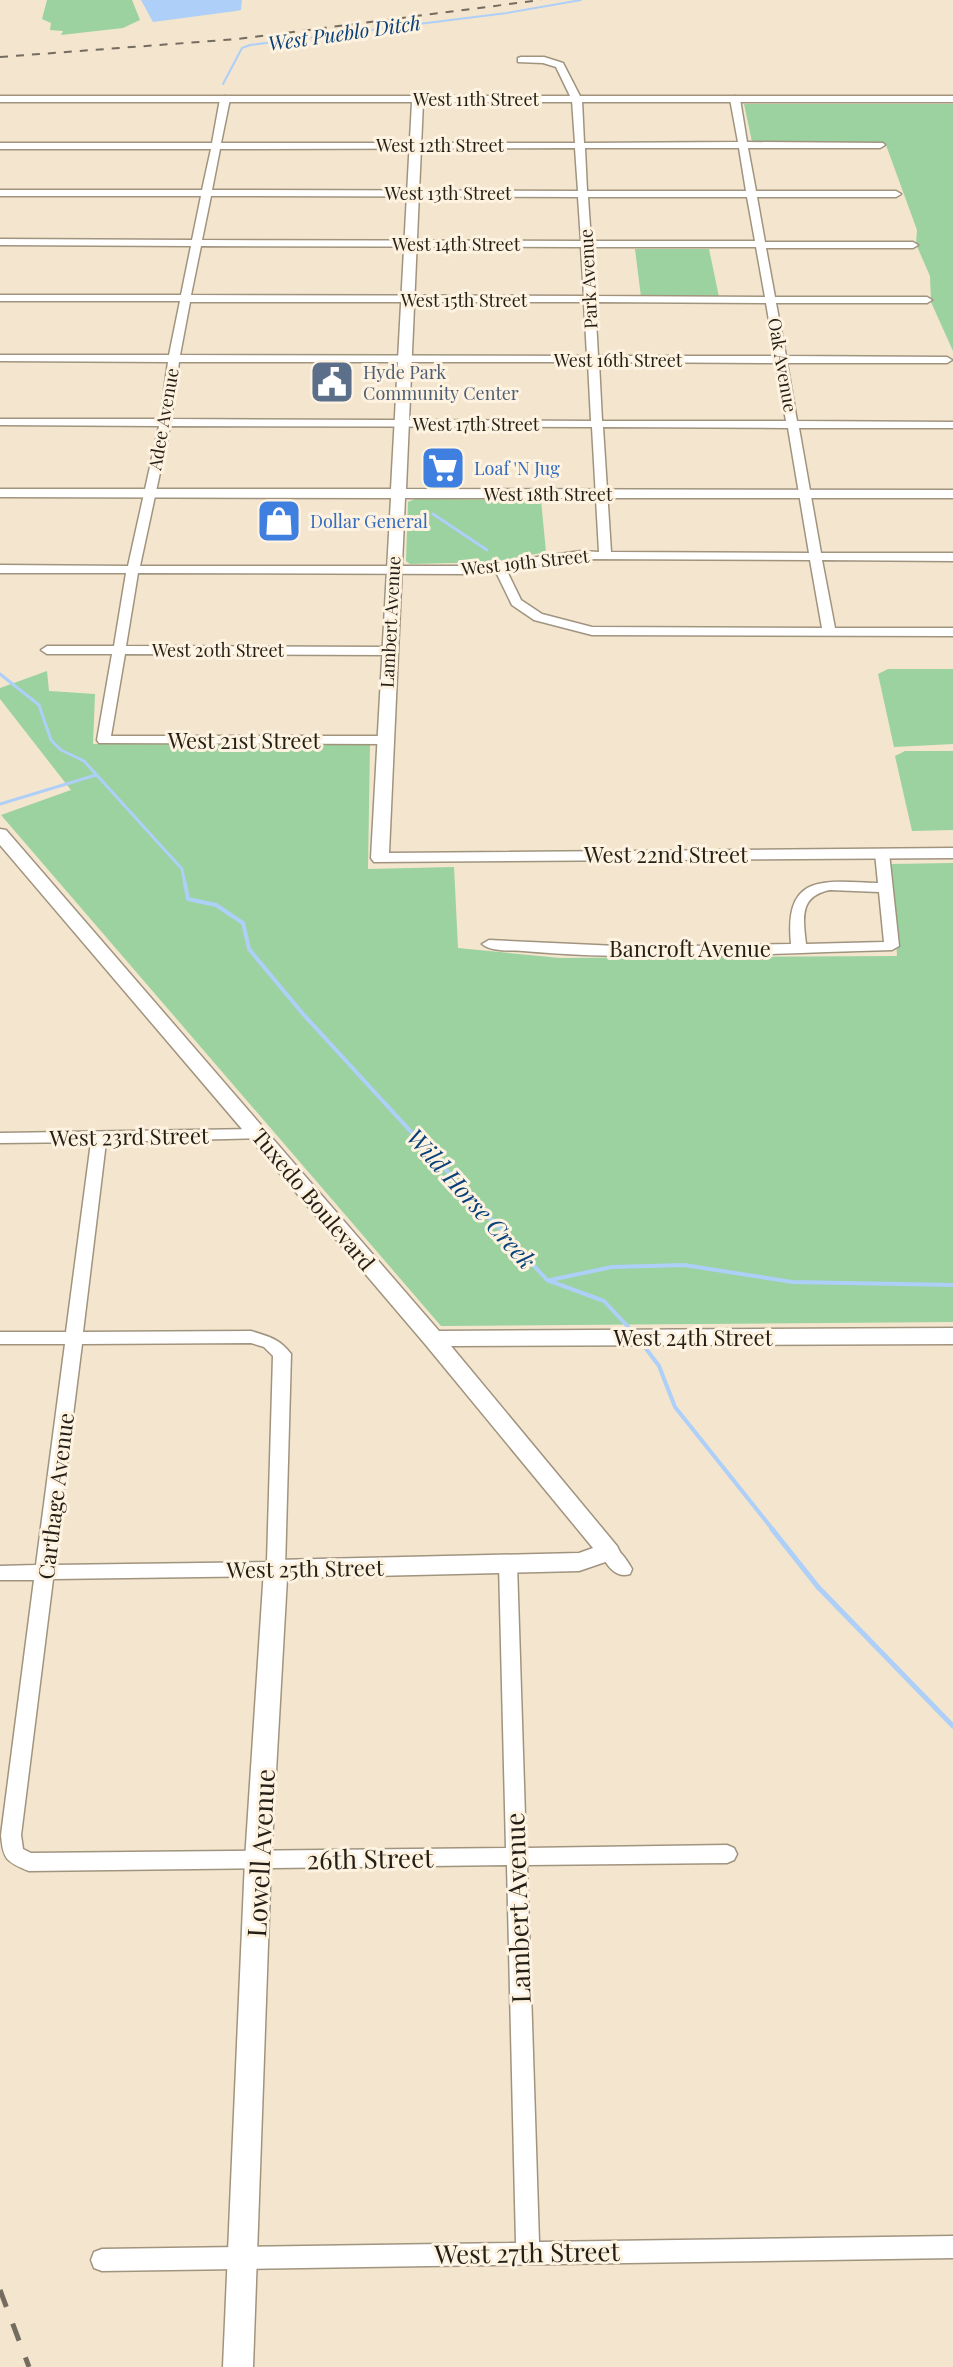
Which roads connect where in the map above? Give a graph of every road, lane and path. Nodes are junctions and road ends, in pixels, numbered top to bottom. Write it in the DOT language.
graph roads {
  1 [pos="521,60"];
  2 [pos="0,99"];
  3 [pos="225,99"];
  4 [pos="418,99"];
  5 [pos="735,99"];
  6 [pos="953,99"];
  7 [pos="577,100"];
  8 [pos="218,144"];
  9 [pos="743,144"];
  10 [pos="414,145"];
  11 [pos="579,145"];
  12 [pos="880,145"];
  13 [pos="0,146"];
  14 [pos="0,193"];
  15 [pos="207,193"];
  16 [pos="411,193"];
  17 [pos="583,193"];
  18 [pos="752,194"];
  19 [pos="896,194"];
  20 [pos="0,242"];
  21 [pos="198,242"];
  22 [pos="586,244"];
  23 [pos="409,245"];
  24 [pos="762,245"];
  25 [pos="913,245"];
  26 [pos="0,298"];
  27 [pos="187,298"];
  28 [pos="407,300"];
  29 [pos="590,300"];
  30 [pos="772,300"];
  31 [pos="927,300"];
  32 [pos="0,358"];
  33 [pos="174,358"];
  34 [pos="405,360"];
  35 [pos="592,360"];
  36 [pos="782,360"];
  37 [pos="947,360"];
  38 [pos="0,422"];
  39 [pos="165,422"];
  40 [pos="597,423"];
  41 [pos="400,424"];
  42 [pos="794,424"];
  43 [pos="953,425"];
  44 [pos="0,493"];
  45 [pos="150,493"];
  46 [pos="396,494"];
  47 [pos="601,494"];
  48 [pos="805,494"];
  49 [pos="953,494"];
  50 [pos="605,555"];
  51 [pos="817,555"];
  52 [pos="953,557"];
  53 [pos="500,568"];
  54 [pos="0,569"];
  55 [pos="133,569"];
  56 [pos="392,570"];
  57 [pos="829,631"];
  58 [pos="953,632"];
  59 [pos="47,650"];
  60 [pos="118,650"];
  61 [pos="388,651"];
  62 [pos="104,740"];
  63 [pos="385,740"];
  64 [pos="0,834"];
  65 [pos="882,853"];
  66 [pos="953,853"];
  67 [pos="380,858"];
  68 [pos="886,888"];
  69 [pos="489,944"];
  70 [pos="799,947"];
  71 [pos="259,1134"];
  72 [pos="0,1138"];
  73 [pos="99,1138"];
  74 [pos="953,1336"];
  75 [pos="75,1337"];
  76 [pos="0,1338"];
  77 [pos="433,1339"];
  78 [pos="616,1560"];
  79 [pos="508,1564"];
  80 [pos="276,1569"];
  81 [pos="46,1572"];
  82 [pos="0,1573"];
  83 [pos="13,1854"];
  84 [pos="727,1854"];
  85 [pos="515,1855"];
  86 [pos="258,1860"];
  87 [pos="953,2247"];
  88 [pos="528,2252"];
  89 [pos="243,2257"];
  90 [pos="102,2260"];
  91 [pos="238,2367"];
  1 -- 7 [label="street"];
  2 -- 3 [label="street, West 11th Street"];
  3 -- 4 [label="street, West 11th Street"];
  3 -- 8 [label="street, Adee Avenue"];
  4 -- 7 [label="street, West 11th Street"];
  4 -- 10 [label="street, Lambert Avenue"];
  5 -- 6 [label="street, West 11th Street"];
  5 -- 7 [label="street, West 11th Street"];
  5 -- 9 [label="street, Oak Avenue"];
  7 -- 11 [label="street, Park Avenue"];
  8 -- 10 [label="street, West 12th Street"];
  8 -- 13 [label="street, West 12th Street"];
  8 -- 15 [label="street, Adee Avenue"];
  9 -- 11 [label="street, West 12th Street"];
  9 -- 12 [label="street, West 12th Street"];
  9 -- 18 [label="street, Oak Avenue"];
  10 -- 11 [label="street, West 12th Street"];
  10 -- 16 [label="street, Lambert Avenue"];
  11 -- 17 [label="street, Park Avenue"];
  14 -- 15 [label="street, West 13th Street"];
  15 -- 16 [label="street, West 13th Street"];
  15 -- 21 [label="street, Adee Avenue"];
  16 -- 17 [label="street, West 13th Street"];
  16 -- 23 [label="street, Lambert Avenue"];
  17 -- 18 [label="street, West 13th Street"];
  17 -- 22 [label="street, Park Avenue"];
  18 -- 19 [label="street, West 13th Street"];
  18 -- 24 [label="street, Oak Avenue"];
  20 -- 21 [label="street, West 14th Street"];
  21 -- 23 [label="street, West 14th Street"];
  21 -- 27 [label="street, Adee Avenue"];
  22 -- 23 [label="street, West 14th Street"];
  22 -- 24 [label="street, West 14th Street"];
  22 -- 29 [label="street, Park Avenue"];
  23 -- 28 [label="street, Lambert Avenue"];
  24 -- 25 [label="street, West 14th Street"];
  24 -- 30 [label="street, Oak Avenue"];
  26 -- 27 [label="street, West 15th Street"];
  27 -- 28 [label="street, West 15th Street"];
  27 -- 33 [label="street, Adee Avenue"];
  28 -- 29 [label="street, West 15th Street"];
  28 -- 34 [label="street, Lambert Avenue"];
  29 -- 30 [label="street, West 15th Street"];
  29 -- 35 [label="street, Park Avenue"];
  30 -- 31 [label="street, West 15th Street"];
  30 -- 36 [label="street, Oak Avenue"];
  32 -- 33 [label="street, West 16th Street"];
  33 -- 34 [label="street, West 16th Street"];
  33 -- 39 [label="street, Adee Avenue"];
  34 -- 35 [label="street, West 16th Street"];
  34 -- 41 [label="street, Lambert Avenue"];
  35 -- 36 [label="street, West 16th Street"];
  35 -- 40 [label="street, Park Avenue"];
  36 -- 37 [label="street, West 16th Street"];
  36 -- 42 [label="street, Oak Avenue"];
  38 -- 39 [label="street, West 17th Street"];
  39 -- 41 [label="street, West 17th Street"];
  39 -- 45 [label="street, Adee Avenue"];
  40 -- 41 [label="street, West 17th Street"];
  40 -- 42 [label="street, West 17th Street"];
  40 -- 47 [label="street, Park Avenue"];
  41 -- 46 [label="street, Lambert Avenue"];
  42 -- 43 [label="street, West 17th Street"];
  42 -- 48 [label="street, Oak Avenue"];
  44 -- 45 [label="street, West 18th Street"];
  45 -- 46 [label="street, West 18th Street"];
  45 -- 55 [label="street, Adee Avenue"];
  46 -- 47 [label="street, West 18th Street"];
  46 -- 56 [label="street, Lambert Avenue"];
  47 -- 48 [label="street, West 18th Street"];
  47 -- 50 [label="street, Park Avenue"];
  48 -- 49 [label="street, West 18th Street"];
  48 -- 51 [label="street, Oak Avenue"];
  50 -- 51 [label="street, West 19th Street"];
  50 -- 53 [label="street, West 19th Street"];
  51 -- 52 [label="street, West 19th Street"];
  51 -- 57 [label="street, Oak Avenue"];
  53 -- 56 [label="street, West 19th Street"];
  53 -- 57 [label="street"];
  54 -- 55 [label="street, West 19th Street"];
  55 -- 56 [label="street, West 19th Street"];
  55 -- 60 [label="street, Adee Avenue"];
  56 -- 61 [label="street, Lambert Avenue"];
  57 -- 58 [label="street"];
  59 -- 60 [label="street, West 20th Street"];
  60 -- 61 [label="street, West 20th Street"];
  60 -- 62 [label="street, Adee Avenue"];
  61 -- 63 [label="street, Lambert Avenue"];
  62 -- 63 [label="street, West 21st Street"];
  63 -- 67 [label="street, Lambert Avenue"];
  64 -- 71 [label="street, Tuxedo Boulevard"];
  65 -- 66 [label="street, West 22nd Street"];
  65 -- 67 [label="street, West 22nd Street"];
  65 -- 68 [label="street"];
  68 -- 70 [label="street"];
  68 -- 70 [label="street, Bancroft Avenue"];
  69 -- 70 [label="street, Bancroft Avenue"];
  71 -- 73 [label="street, West 23rd Street"];
  71 -- 77 [label="street, Tuxedo Boulevard"];
  72 -- 73 [label="street, West 23rd Street"];
  73 -- 75 [label="street, Carthage Avenue"];
  74 -- 77 [label="street, West 24th Street"];
  75 -- 76 [label="street"];
  75 -- 80 [label="street, Lowell Avenue"];
  75 -- 81 [label="street, Carthage Avenue"];
  77 -- 78 [label="street, Tuxedo Boulevard"];
  78 -- 79 [label="street, West 25th Street"];
  79 -- 80 [label="street, West 25th Street"];
  79 -- 85 [label="street, Lambert Avenue"];
  80 -- 81 [label="street, West 25th Street"];
  80 -- 86 [label="street, Lowell Avenue"];
  81 -- 82 [label="street, West 25th Street"];
  81 -- 83 [label="street, Carthage Avenue"];
  83 -- 86 [label="street, 26th Street"];
  84 -- 85 [label="street, 26th Street"];
  85 -- 86 [label="street, 26th Street"];
  85 -- 88 [label="street, Lambert Avenue"];
  86 -- 89 [label="street, Lowell Avenue"];
  87 -- 88 [label="street, West 27th Street"];
  88 -- 89 [label="street, West 27th Street"];
  89 -- 90 [label="street, West 27th Street"];
  89 -- 91 [label="street, Lowell Avenue"];
}
